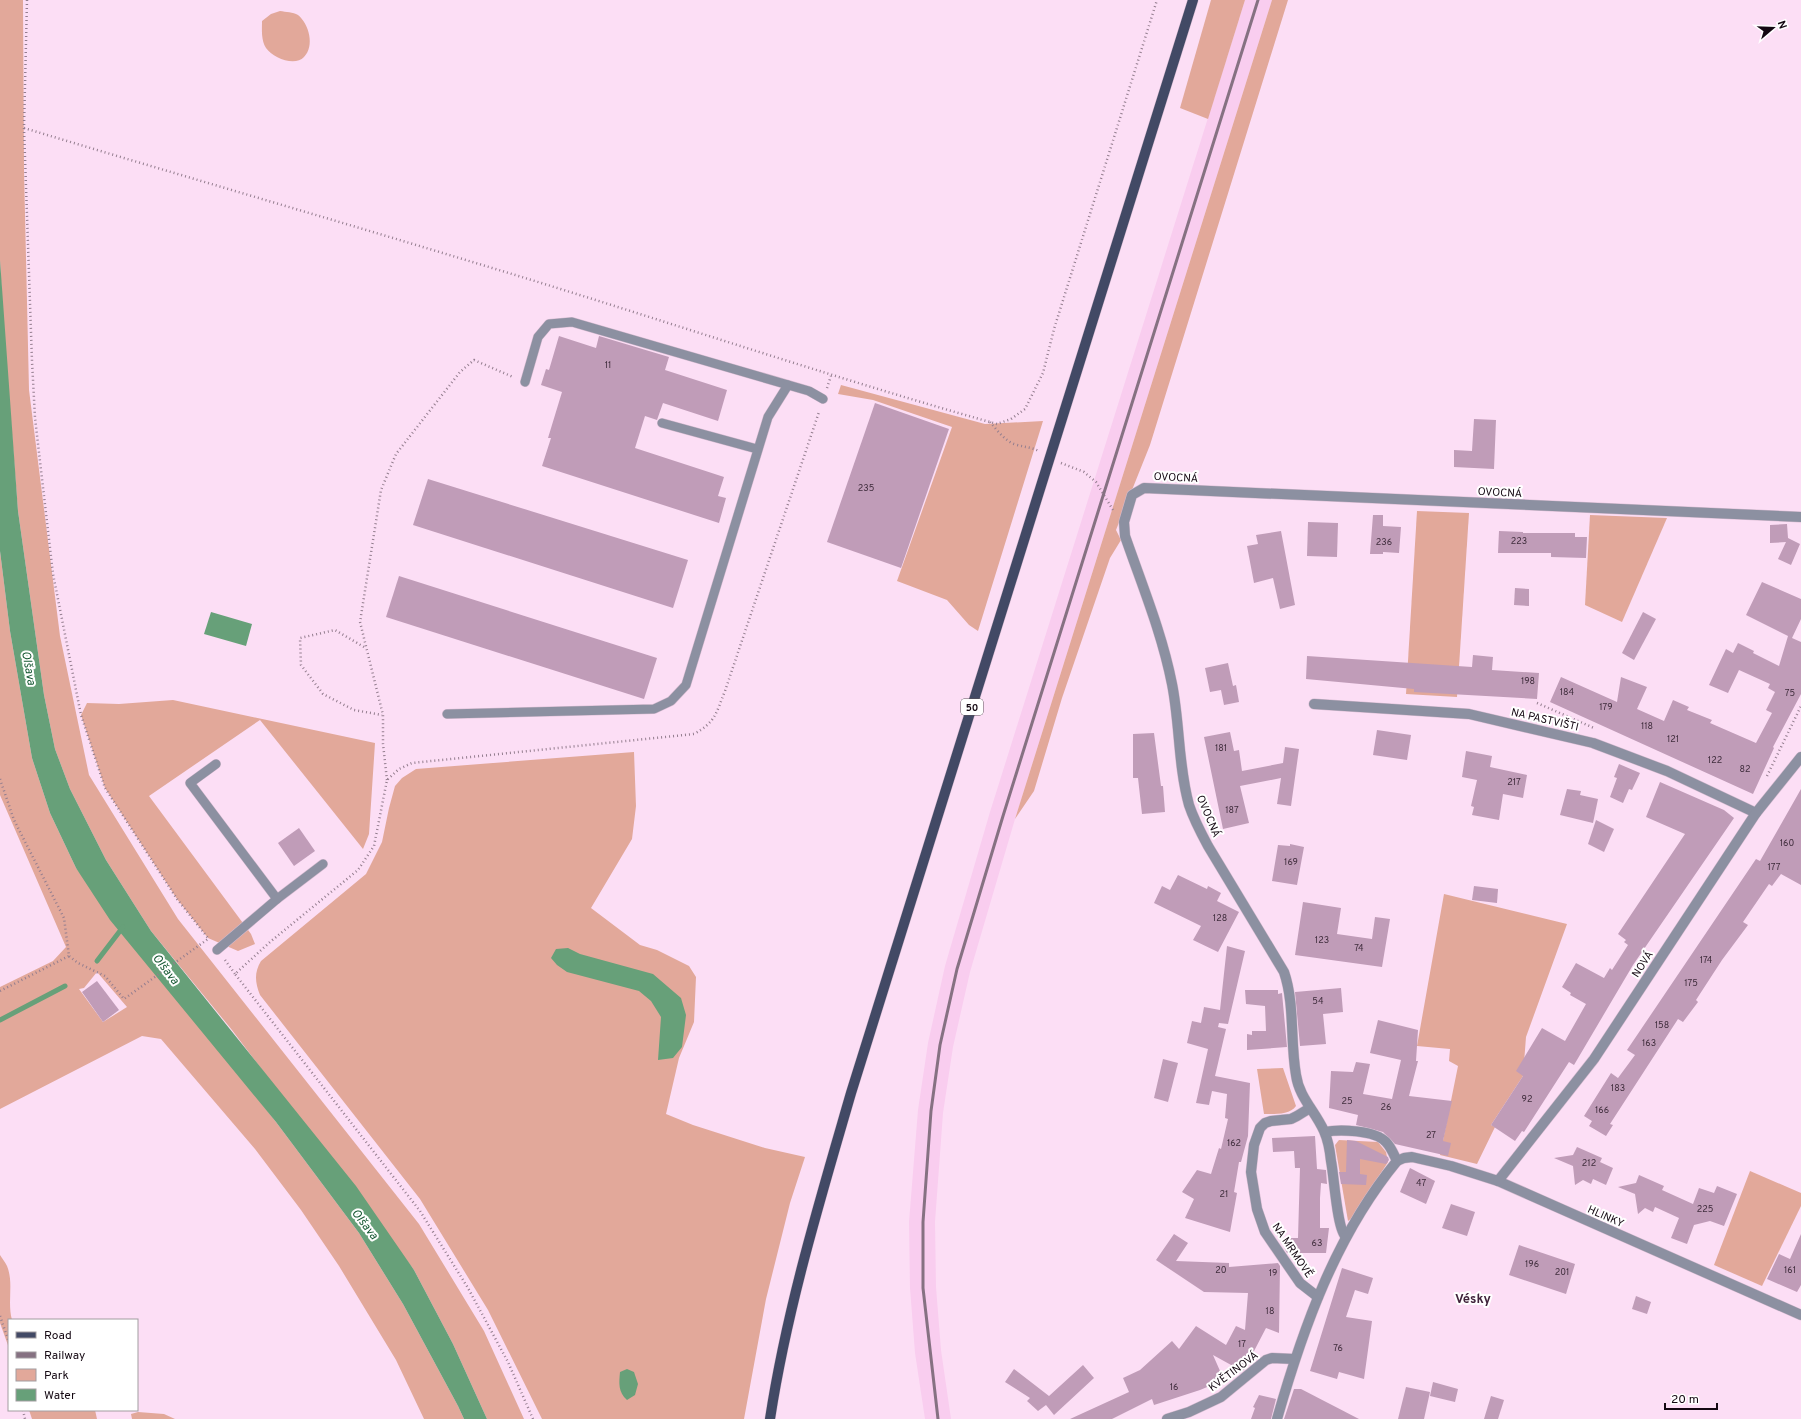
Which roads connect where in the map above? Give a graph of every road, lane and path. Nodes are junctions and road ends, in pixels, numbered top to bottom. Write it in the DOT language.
graph roads {
  1 [pos="27,0"];
  2 [pos="1157,0"];
  3 [pos="1193,0"];
  4 [pos="24,128"];
  5 [pos="831,376"];
  6 [pos="525,382"];
  7 [pos="788,385"];
  8 [pos="823,399"];
  9 [pos="989,421"];
  10 [pos="662,423"];
  11 [pos="758,449"];
  12 [pos="1051,457"];
  13 [pos="1801,517"];
  14 [pos="1125,536"];
  15 [pos="365,647"];
  16 [pos="1537,703"];
  17 [pos="1314,704"];
  18 [pos="1801,706"];
  19 [pos="447,714"];
  20 [pos="383,715"];
  21 [pos="1596,729"];
  22 [pos="1801,757"];
  23 [pos="216,764"];
  24 [pos="1766,778"];
  25 [pos="0,779"];
  26 [pos="387,780"];
  27 [pos="1756,813"];
  28 [pos="323,864"];
  29 [pos="277,899"];
  30 [pos="208,938"];
  31 [pos="198,945"];
  32 [pos="217,950"];
  33 [pos="69,956"];
  34 [pos="0,991"];
  35 [pos="1310,1108"];
  36 [pos="1325,1132"];
  37 [pos="1397,1161"];
  38 [pos="1498,1181"];
  39 [pos="1346,1237"];
  40 [pos="1318,1297"];
  41 [pos="1801,1315"];
  42 [pos="0,1316"];
  43 [pos="8,1339"];
  44 [pos="1294,1359"];
  45 [pos="1191,1415"];
  46 [pos="533,1419"];
  47 [pos="770,1419"];
  48 [pos="1167,1419"];
  49 [pos="1277,1419"];
  1 -- 4 [label="path"];
  2 -- 9 [label="path"];
  3 -- 12 [label="main road, 50"];
  4 -- 5 [label="path"];
  4 -- 30 [label="path"];
  5 -- 8 [label="path"];
  5 -- 9 [label="path"];
  6 -- 7 [label="lane"];
  6 -- 15 [label="path"];
  7 -- 8 [label="lane"];
  7 -- 11 [label="lane"];
  8 -- 26 [label="path"];
  9 -- 12 [label="path"];
  10 -- 11 [label="lane"];
  11 -- 19 [label="lane"];
  12 -- 14 [label="path"];
  12 -- 47 [label="main road, 50"];
  13 -- 14 [label="street, OVOCNÁ"];
  14 -- 35 [label="street, OVOCNÁ"];
  15 -- 20 [label="path"];
  15 -- 20 [label="path"];
  16 -- 21 [label="path"];
  17 -- 27 [label="street, NA PASTVIŠTI"];
  18 -- 24 [label="path"];
  20 -- 26 [label="path"];
  22 -- 27 [label="street, NOVÁ"];
  23 -- 29 [label="lane"];
  25 -- 33 [label="path"];
  26 -- 46 [label="path"];
  27 -- 38 [label="street, NOVÁ"];
  28 -- 29 [label="lane"];
  29 -- 32 [label="lane"];
  31 -- 33 [label="path"];
  33 -- 34 [label="path"];
  35 -- 36 [label="street"];
  35 -- 40 [label="street, NA MRMOVĚ"];
  36 -- 37 [label="street"];
  36 -- 39 [label="street"];
  37 -- 38 [label="street, HLINKY"];
  37 -- 39 [label="street, NA MRMOVĚ"];
  38 -- 41 [label="street, HLINKY"];
  39 -- 40 [label="street, NA MRMOVĚ"];
  40 -- 44 [label="street, NA MRMOVĚ"];
  42 -- 43 [label="path"];
  44 -- 45 [label="street, KVĚTINOVÁ"];
  44 -- 49 [label="street, NA MRMOVĚ"];
  45 -- 48 [label="street, KVĚTINOVÁ"];
}
